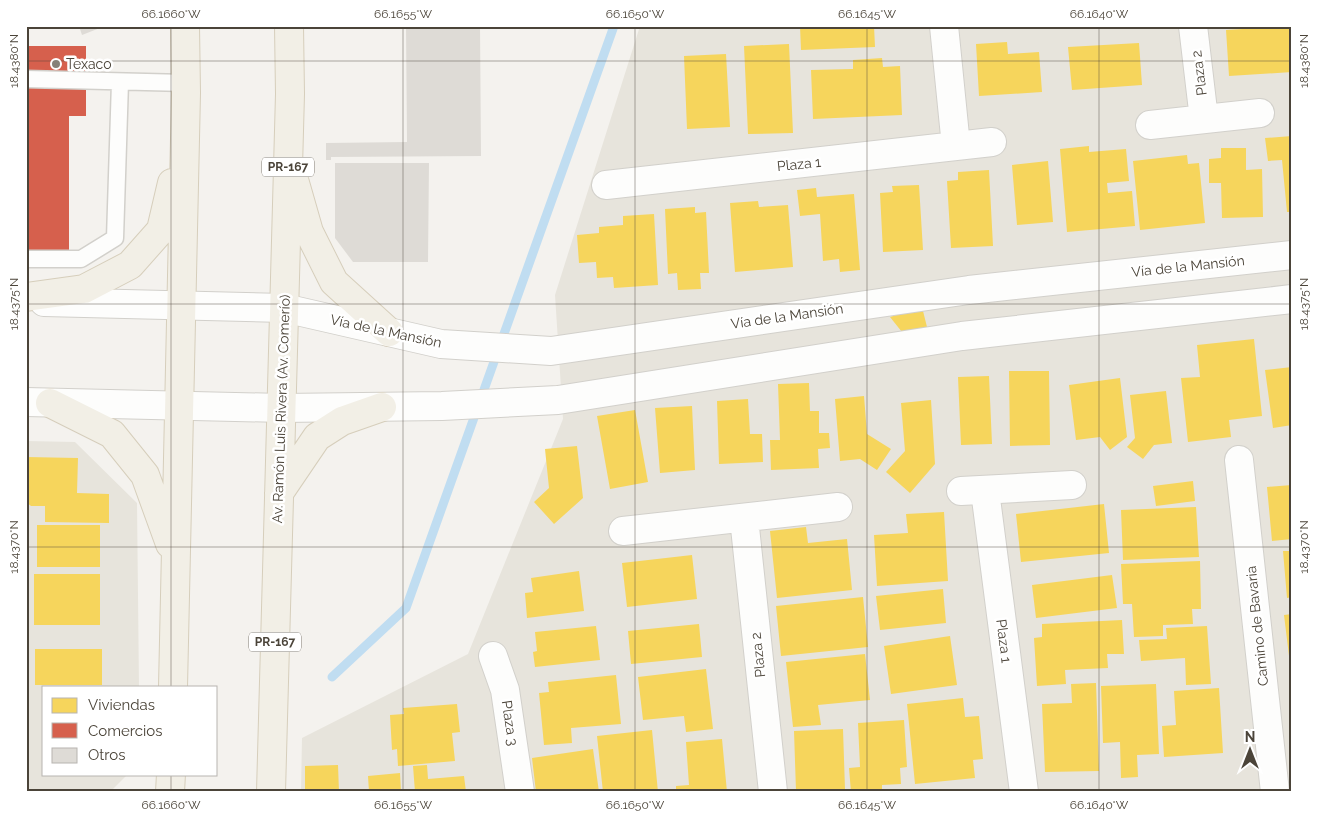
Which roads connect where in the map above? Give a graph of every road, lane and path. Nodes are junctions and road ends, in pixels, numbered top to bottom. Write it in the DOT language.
graph roads {
  1 [pos="185,26"];
  2 [pos="289,26"];
  3 [pos="944,26"];
  4 [pos="1193,26"];
  5 [pos="26,79"];
  6 [pos="120,82"];
  7 [pos="186,83"];
  8 [pos="1260,113"];
  9 [pos="1204,119"];
  10 [pos="1150,125"];
  11 [pos="185,128"];
  12 [pos="992,142"];
  13 [pos="956,146"];
  14 [pos="288,157"];
  15 [pos="606,185"];
  16 [pos="1292,256"];
  17 [pos="26,259"];
  18 [pos="26,297"];
  19 [pos="1292,299"];
  20 [pos="26,302"];
  21 [pos="181,306"];
  22 [pos="284,308"];
  23 [pos="389,332"];
  24 [pos="38,402"];
  25 [pos="179,405"];
  26 [pos="382,407"];
  27 [pos="282,408"];
  28 [pos="1240,460"];
  29 [pos="1072,485"];
  30 [pos="279,493"];
  31 [pos="838,507"];
  32 [pos="744,518"];
  33 [pos="624,531"];
  34 [pos="175,558"];
  35 [pos="493,656"];
  36 [pos="173,686"];
  37 [pos="171,776"];
  38 [pos="170,792"];
  39 [pos="271,792"];
  40 [pos="520,792"];
  41 [pos="772,792"];
  42 [pos="1024,792"];
  43 [pos="1275,792"];
  1 -- 7 [label="main road"];
  2 -- 14 [label="main road, Av. Ramón Luis Rivera (Av. Comerío) / PR-167"];
  3 -- 13 [label="street"];
  4 -- 9 [label="street, Plaza 2"];
  5 -- 6 [label="lane"];
  6 -- 7 [label="lane"];
  6 -- 17 [label="lane"];
  7 -- 11 [label="main road"];
  8 -- 9 [label="street"];
  9 -- 10 [label="street"];
  11 -- 18 [label="main road"];
  11 -- 21 [label="main road"];
  12 -- 13 [label="street, Plaza 1"];
  13 -- 15 [label="street, Plaza 1"];
  14 -- 22 [label="main road, Av. Ramón Luis Rivera (Av. Comerío) / PR-167"];
  14 -- 23 [label="main road"];
  16 -- 23 [label="street, Vía de la Mansión"];
  19 -- 26 [label="street"];
  20 -- 21 [label="street, Vía de la Mansión"];
  21 -- 22 [label="street, Vía de la Mansión"];
  21 -- 25 [label="main road"];
  22 -- 23 [label="street, Vía de la Mansión"];
  22 -- 27 [label="main road, Av. Ramón Luis Rivera (Av. Comerío) / PR-167"];
  24 -- 25 [label="street"];
  24 -- 34 [label="main road"];
  25 -- 27 [label="street"];
  25 -- 34 [label="main road"];
  26 -- 27 [label="street"];
  26 -- 30 [label="main road"];
  27 -- 30 [label="main road, Av. Ramón Luis Rivera (Av. Comerío) / PR-167"];
  28 -- 43 [label="street, Camino de Bavaria"];
  29 -- 42 [label="street, Plaza 1"];
  30 -- 39 [label="main road, Av. Ramón Luis Rivera (Av. Comerío) / PR-167"];
  31 -- 32 [label="street"];
  32 -- 33 [label="street"];
  32 -- 41 [label="street, Plaza 2"];
  34 -- 36 [label="main road"];
  35 -- 40 [label="street, Plaza 3"];
  37 -- 38 [label="main road"];
}
